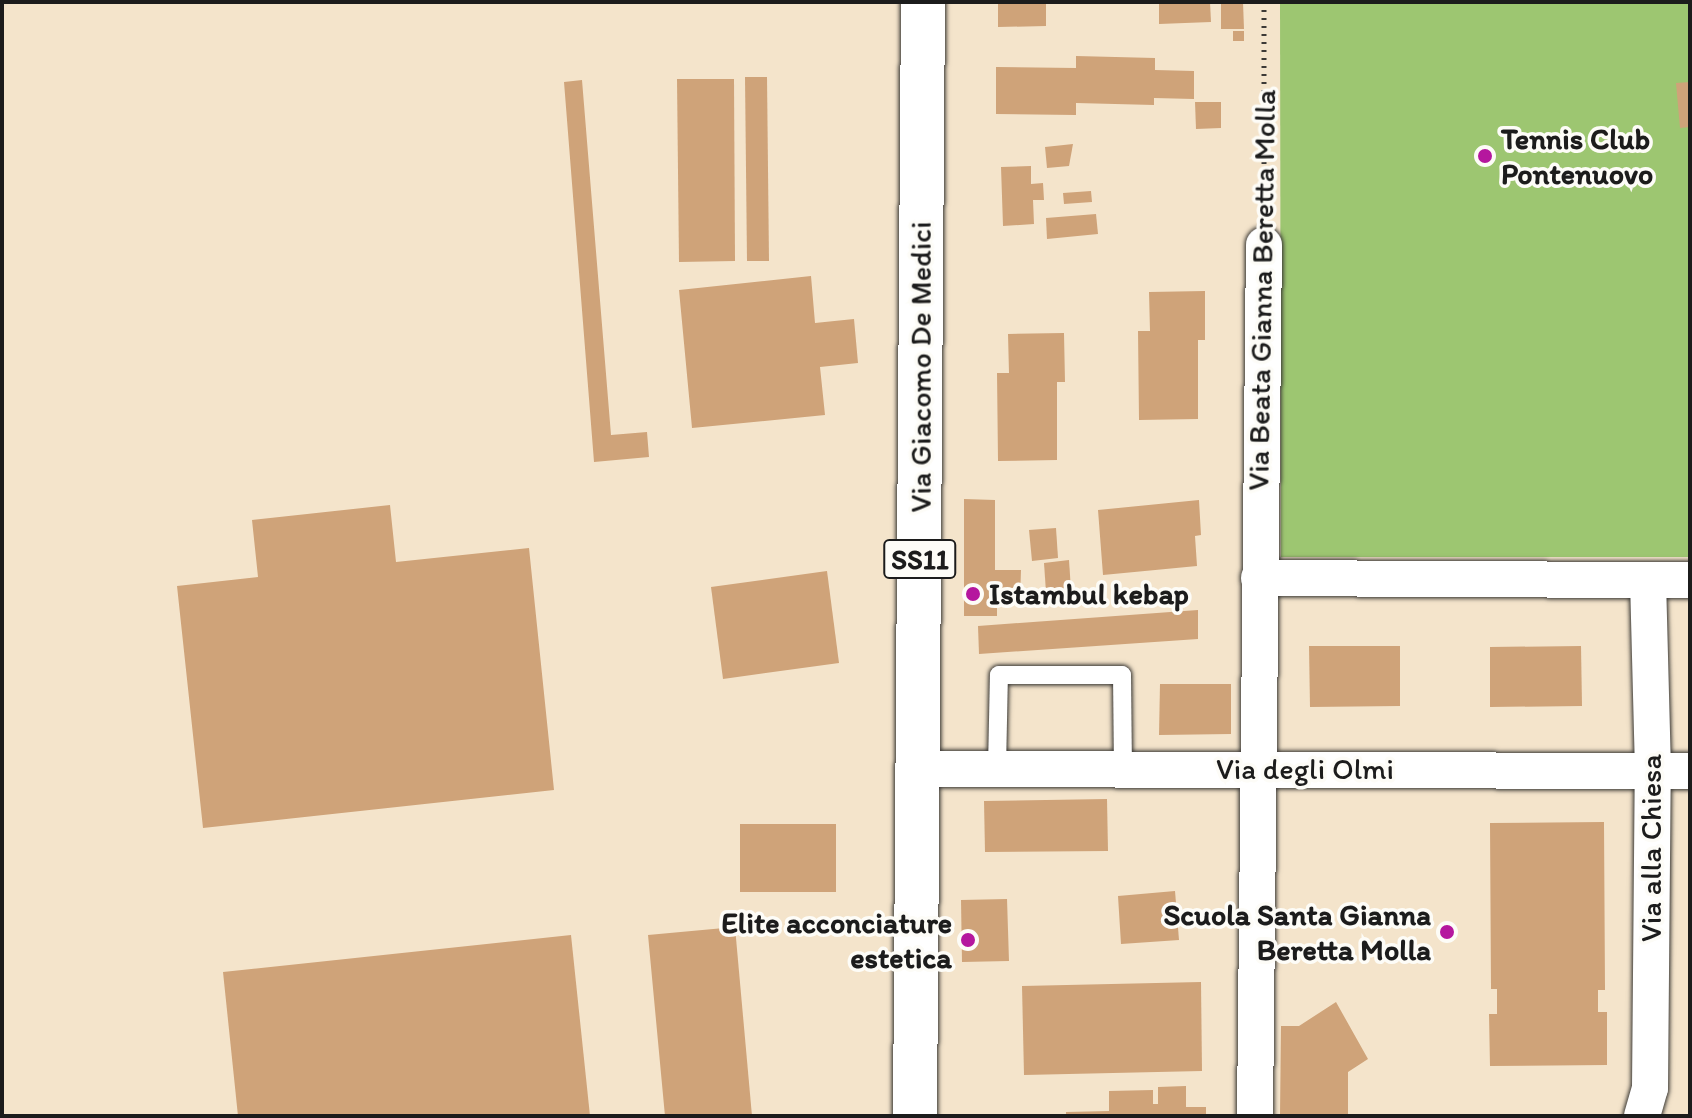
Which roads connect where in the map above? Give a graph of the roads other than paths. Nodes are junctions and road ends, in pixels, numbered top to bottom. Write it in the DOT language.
graph roads {
  1 [pos="923,2"];
  2 [pos="1264,245"];
  3 [pos="1259,578"];
  4 [pos="1648,580"];
  5 [pos="1690,580"];
  6 [pos="997,768"];
  7 [pos="1257,768"];
  8 [pos="919,769"];
  9 [pos="1123,769"];
  10 [pos="1653,771"];
  11 [pos="1690,771"];
  12 [pos="915,1116"];
  13 [pos="1255,1116"];
  14 [pos="1642,1116"];
  1 -- 8 [label="main road, Via Giacomo De Medici / SS11"];
  2 -- 3 [label="street, Via Beata Gianna Beretta Molla"];
  3 -- 4 [label="street"];
  3 -- 7 [label="street, Via Beata Gianna Beretta Molla"];
  4 -- 5 [label="street"];
  4 -- 10 [label="street, Via alla Chiesa"];
  6 -- 8 [label="street, Via degli Olmi"];
  6 -- 9 [label="street, Via degli Olmi"];
  6 -- 9 [label="lane"];
  7 -- 9 [label="street, Via degli Olmi"];
  7 -- 10 [label="street, Via degli Olmi"];
  7 -- 13 [label="street, Via Beata Gianna Beretta Molla"];
  8 -- 12 [label="main road, Via Giacomo De Medici / SS11"];
  10 -- 11 [label="street, Via degli Olmi"];
  10 -- 14 [label="street, Via alla Chiesa"];
}
